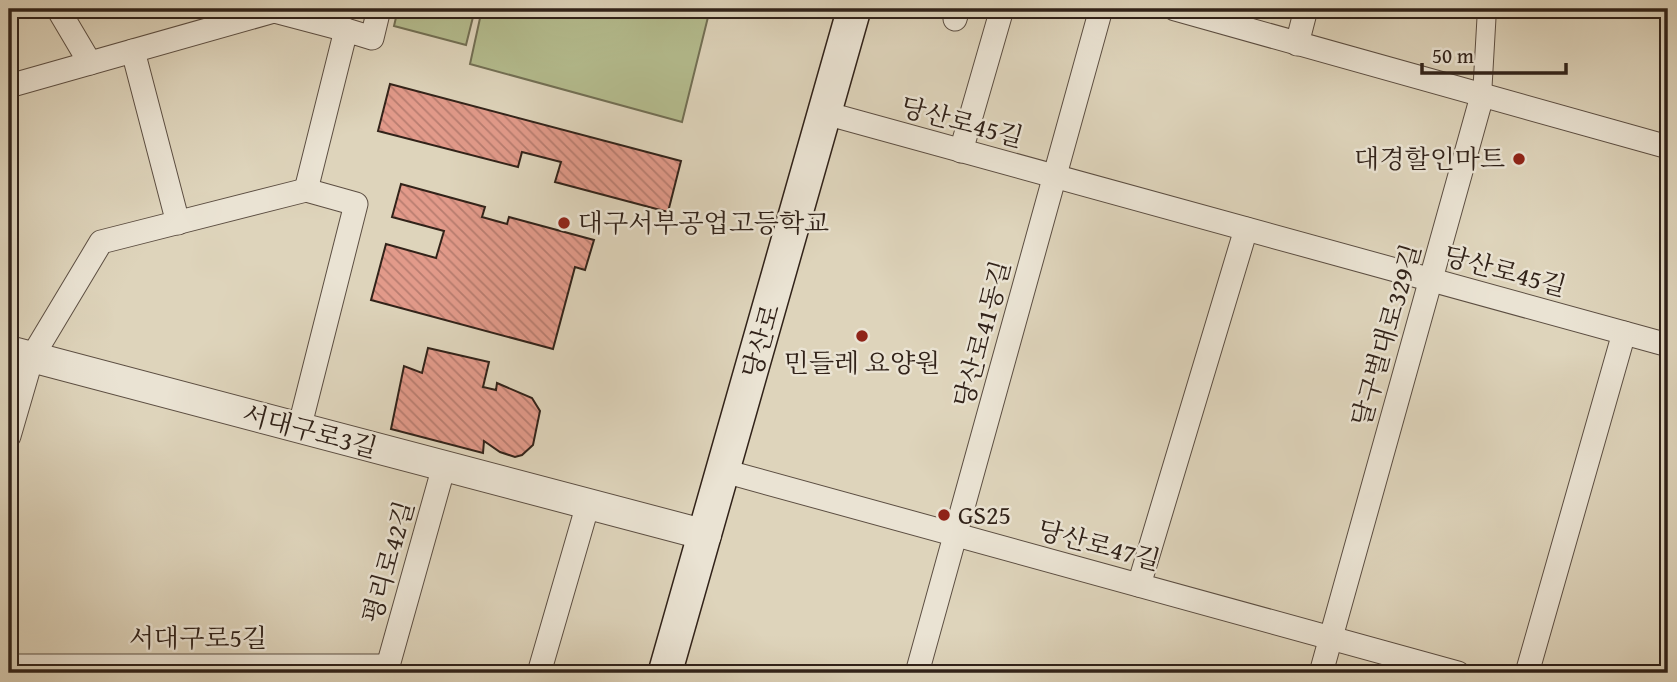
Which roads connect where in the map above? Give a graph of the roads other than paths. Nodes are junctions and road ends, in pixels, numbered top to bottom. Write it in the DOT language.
graph roads {
  1 [pos="58,9"];
  2 [pos="379,9"];
  3 [pos="854,9"];
  4 [pos="1002,9"];
  5 [pos="1101,9"];
  6 [pos="1175,9"];
  7 [pos="1306,9"];
  8 [pos="1487,9"];
  9 [pos="1211,14"];
  10 [pos="346,30"];
  11 [pos="1297,44"];
  12 [pos="133,51"];
  13 [pos="90,63"];
  14 [pos="9,86"];
  15 [pos="1482,96"];
  16 [pos="825,113"];
  17 [pos="1668,147"];
  18 [pos="961,151"];
  19 [pos="1054,176"];
  20 [pos="306,190"];
  21 [pos="178,223"];
  22 [pos="1246,229"];
  23 [pos="1431,280"];
  24 [pos="1625,333"];
  25 [pos="1668,345"];
  26 [pos="20,354"];
  27 [pos="299,429"];
  28 [pos="9,436"];
  29 [pos="444,466"];
  30 [pos="724,471"];
  31 [pos="588,504"];
  32 [pos="955,534"];
  33 [pos="706,535"];
  34 [pos="1139,585"];
  35 [pos="1331,638"];
  36 [pos="9,666"];
  37 [pos="387,670"];
  38 [pos="539,673"];
  39 [pos="665,673"];
  40 [pos="917,673"];
  41 [pos="1321,673"];
  42 [pos="1458,673"];
  43 [pos="1527,673"];
  1 -- 13 [label="street"];
  2 -- 10 [label="street"];
  3 -- 16 [label="main road, 당산로"];
  4 -- 18 [label="street"];
  5 -- 19 [label="street, 당산로41동길"];
  6 -- 9 [label="street"];
  7 -- 11 [label="street"];
  8 -- 15 [label="street, 달구벌대로329길"];
  9 -- 11 [label="street"];
  10 -- 12 [label="street"];
  10 -- 20 [label="street"];
  11 -- 15 [label="street"];
  12 -- 13 [label="street"];
  12 -- 21 [label="street"];
  13 -- 14 [label="street"];
  15 -- 17 [label="street"];
  15 -- 23 [label="street, 달구벌대로329길"];
  16 -- 18 [label="street, 당산로45길"];
  16 -- 30 [label="main road, 당산로"];
  18 -- 19 [label="street, 당산로45길"];
  19 -- 22 [label="street, 당산로45길"];
  19 -- 32 [label="street, 당산로41동길"];
  20 -- 21 [label="street"];
  20 -- 27 [label="street"];
  21 -- 26 [label="street"];
  22 -- 23 [label="street, 당산로45길"];
  22 -- 34 [label="street"];
  23 -- 24 [label="street, 당산로45길"];
  23 -- 35 [label="street, 달구벌대로329길"];
  24 -- 25 [label="street, 당산로45길"];
  24 -- 43 [label="street"];
  26 -- 27 [label="street, 서대구로3길"];
  26 -- 28 [label="street"];
  27 -- 29 [label="street, 서대구로3길"];
  29 -- 31 [label="street, 서대구로3길"];
  29 -- 37 [label="street, 평리로42길"];
  30 -- 32 [label="street, 당산로47길"];
  30 -- 33 [label="main road, 당산로"];
  31 -- 33 [label="street, 서대구로3길"];
  31 -- 38 [label="street"];
  32 -- 34 [label="street, 당산로47길"];
  32 -- 40 [label="street, 당산로41동길"];
  33 -- 39 [label="main road, 당산로"];
  34 -- 35 [label="street, 당산로47길"];
  35 -- 41 [label="street, 달구벌대로329길"];
  35 -- 42 [label="street, 당산로47길"];
  36 -- 37 [label="street, 서대구로5길"];
}
